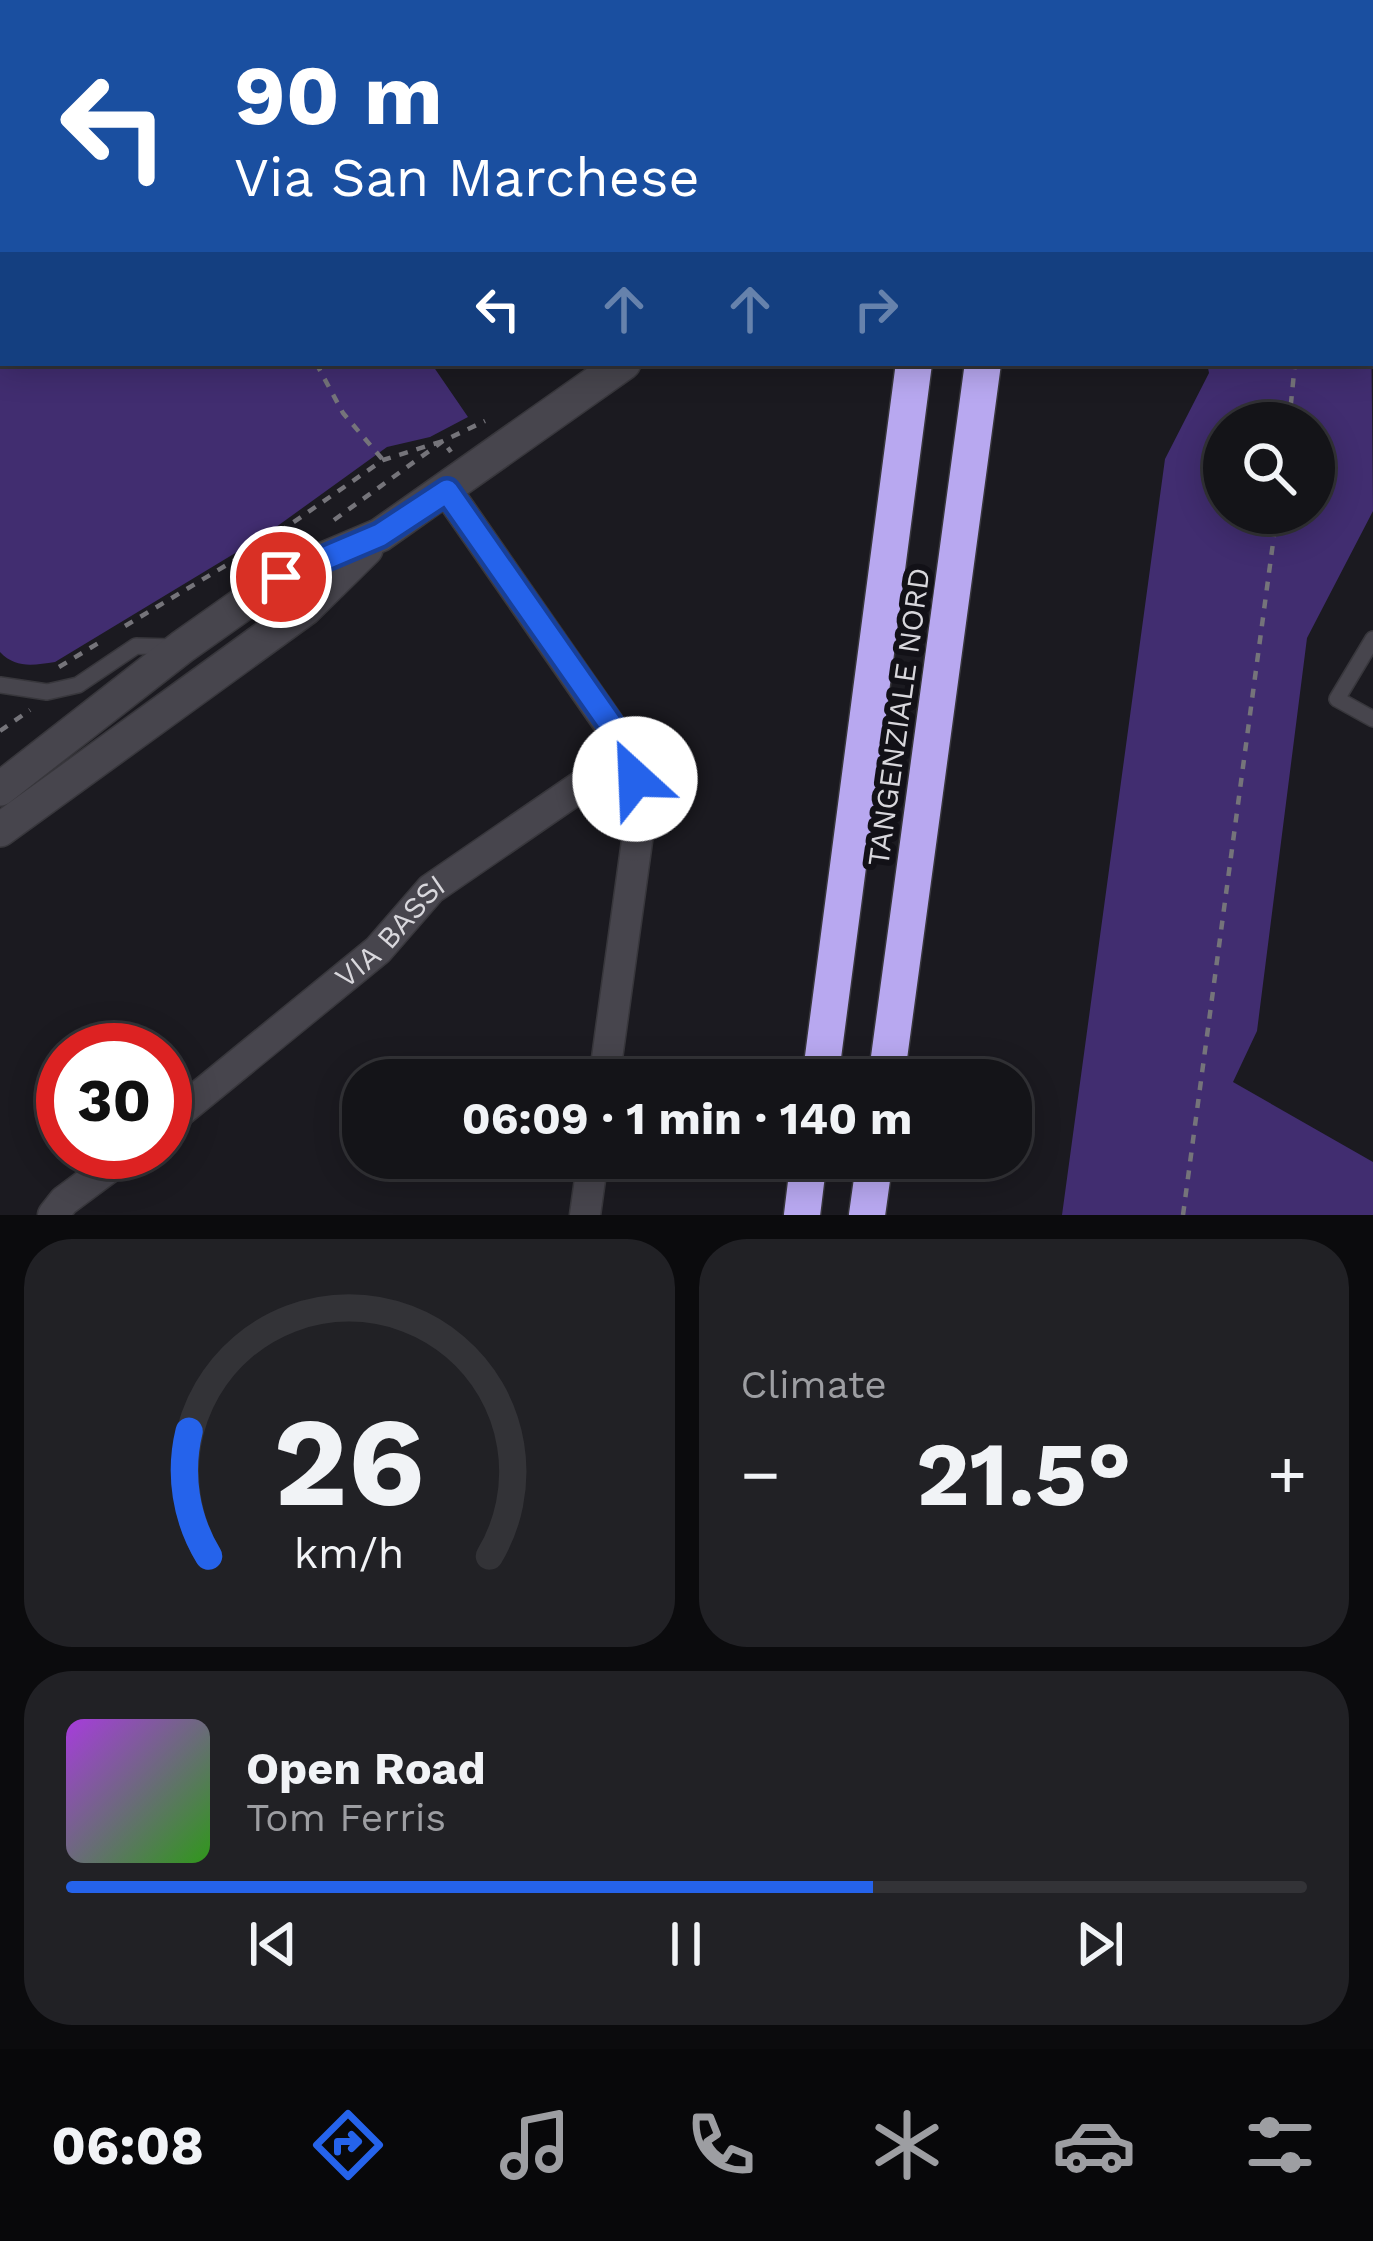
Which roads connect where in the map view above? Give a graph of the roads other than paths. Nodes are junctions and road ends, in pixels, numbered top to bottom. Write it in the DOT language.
graph roads {
  1 [pos="620,366"];
  2 [pos="914,366"];
  3 [pos="983,366"];
  4 [pos="458,483"];
  5 [pos="380,535"];
  6 [pos="1373,639"];
  7 [pos="182,647"];
  8 [pos="0,685"];
  9 [pos="1373,719"];
  10 [pos="629,753"];
  11 [pos="0,789"];
  12 [pos="0,830"];
  13 [pos="607,1059"];
  14 [pos="823,1059"];
  15 [pos="889,1059"];
  16 [pos="192,1102"];
  17 [pos="94,1179"];
  18 [pos="590,1179"];
  19 [pos="806,1179"];
  20 [pos="872,1179"];
  21 [pos="53,1215"];
  22 [pos="585,1215"];
  23 [pos="802,1215"];
  24 [pos="867,1215"];
  1 -- 4 [label="street"];
  2 -- 14 [label="highway, TANGENZIALE NORD"];
  3 -- 15 [label="highway, TANGENZIALE NORD"];
  4 -- 5 [label="street"];
  4 -- 10 [label="street"];
  5 -- 7 [label="street"];
  5 -- 12 [label="street"];
  6 -- 9 [label="lane"];
  7 -- 8 [label="lane"];
  7 -- 11 [label="street"];
  10 -- 13 [label="street"];
  10 -- 16 [label="street, VIA BASSI"];
  17 -- 21 [label="street"];
  18 -- 22 [label="street"];
  19 -- 23 [label="highway"];
  20 -- 24 [label="highway"];
}
